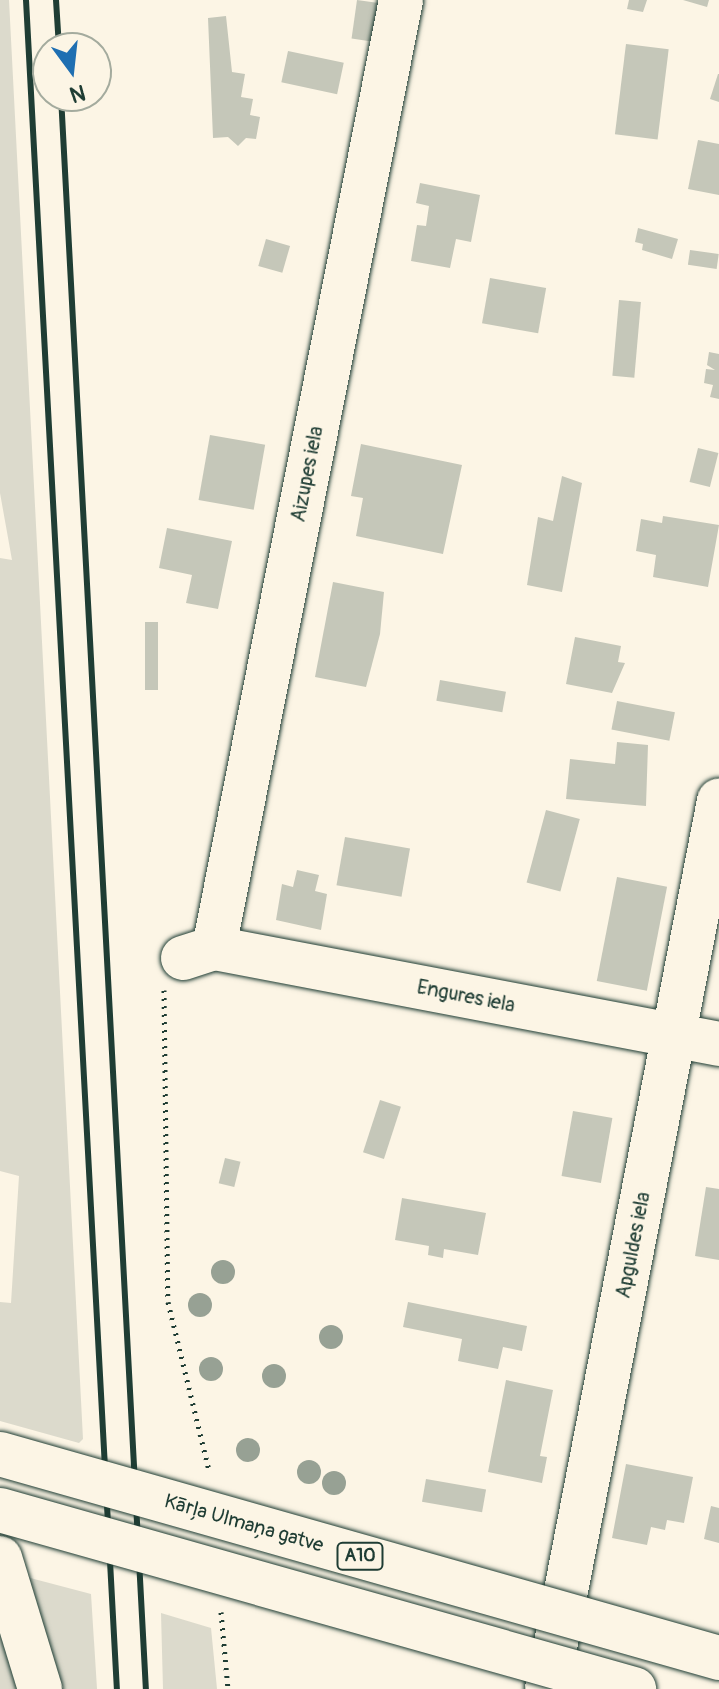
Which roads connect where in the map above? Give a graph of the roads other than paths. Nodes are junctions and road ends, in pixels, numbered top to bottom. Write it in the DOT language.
graph roads {
  1 [pos="401,0"];
  2 [pos="719,801"];
  3 [pos="199,953"];
  4 [pos="674,1035"];
  5 [pos="719,1044"];
  6 [pos="0,1454"];
  7 [pos="0,1510"];
  8 [pos="0,1558"];
  9 [pos="719,1658"];
  10 [pos="40,1689"];
  11 [pos="547,1689"];
  12 [pos="634,1689"];
  1 -- 3 [label="main road, Aizupes iela"];
  2 -- 4 [label="main road, Apguldes iela"];
  3 -- 4 [label="main road, Engures iela"];
  4 -- 5 [label="main road, Engures iela"];
  4 -- 11 [label="main road, Apguldes iela"];
  6 -- 9 [label="main road, Kārļa Ulmaņa gatve / A10, bridge"];
  7 -- 12 [label="main road, bridge"];
  8 -- 10 [label="main road"];
}
